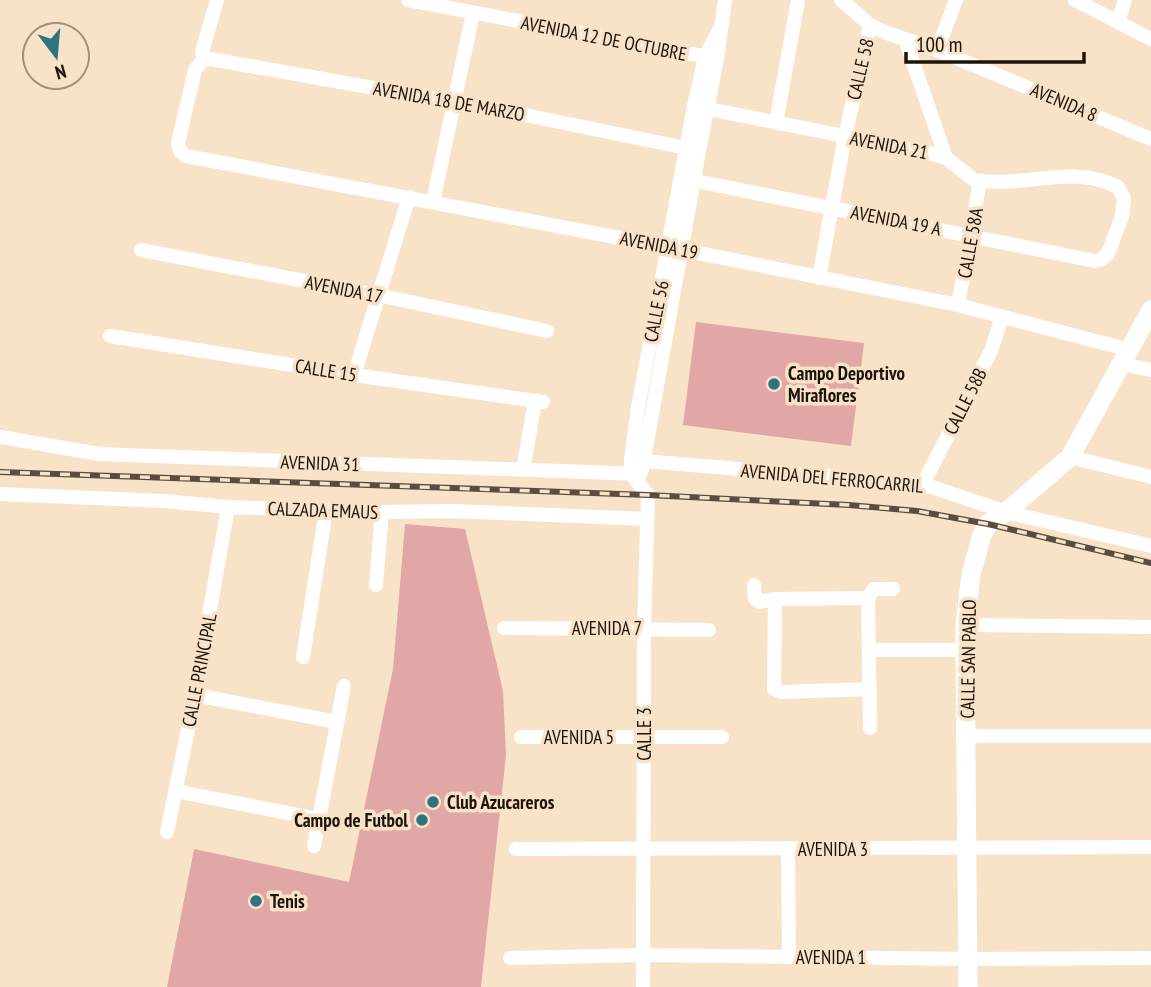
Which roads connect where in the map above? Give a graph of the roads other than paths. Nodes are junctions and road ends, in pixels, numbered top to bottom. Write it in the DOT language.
graph roads {
  1 [pos="217,0"];
  2 [pos="408,0"];
  3 [pos="725,0"];
  4 [pos="798,0"];
  5 [pos="841,0"];
  6 [pos="956,0"];
  7 [pos="1075,0"];
  8 [pos="1125,0"];
  9 [pos="455,4"];
  10 [pos="473,13"];
  11 [pos="1118,22"];
  12 [pos="870,25"];
  13 [pos="905,39"];
  14 [pos="1151,40"];
  15 [pos="937,50"];
  16 [pos="207,56"];
  17 [pos="711,58"];
  18 [pos="454,102"];
  19 [pos="700,108"];
  20 [pos="776,123"];
  21 [pos="845,136"];
  22 [pos="1151,139"];
  23 [pos="685,148"];
  24 [pos="946,158"];
  25 [pos="688,179"];
  26 [pos="980,181"];
  27 [pos="410,197"];
  28 [pos="433,202"];
  29 [pos="832,208"];
  30 [pos="972,235"];
  31 [pos="674,248"];
  32 [pos="141,250"];
  33 [pos="819,278"];
  34 [pos="378,295"];
  35 [pos="958,306"];
  36 [pos="1151,310"];
  37 [pos="1002,317"];
  38 [pos="547,331"];
  39 [pos="110,336"];
  40 [pos="1126,357"];
  41 [pos="1151,370"];
  42 [pos="354,375"];
  43 [pos="0,437"];
  44 [pos="1070,457"];
  45 [pos="523,470"];
  46 [pos="637,471"];
  47 [pos="1151,477"];
  48 [pos="923,484"];
  49 [pos="0,494"];
  50 [pos="228,507"];
  51 [pos="326,510"];
  52 [pos="382,512"];
  53 [pos="1006,512"];
  54 [pos="647,519"];
  55 [pos="1151,546"];
  56 [pos="376,584"];
  57 [pos="754,585"];
  58 [pos="893,589"];
  59 [pos="868,598"];
  60 [pos="775,599"];
  61 [pos="965,625"];
  62 [pos="1151,627"];
  63 [pos="504,628"];
  64 [pos="644,628"];
  65 [pos="709,630"];
  66 [pos="869,650"];
  67 [pos="965,650"];
  68 [pos="303,657"];
  69 [pos="344,686"];
  70 [pos="870,689"];
  71 [pos="195,695"];
  72 [pos="337,722"];
  73 [pos="870,728"];
  74 [pos="968,736"];
  75 [pos="1151,736"];
  76 [pos="521,737"];
  77 [pos="645,737"];
  78 [pos="722,737"];
  79 [pos="175,791"];
  80 [pos="319,819"];
  81 [pos="167,832"];
  82 [pos="314,846"];
  83 [pos="643,847"];
  84 [pos="1151,847"];
  85 [pos="968,848"];
  86 [pos="516,849"];
  87 [pos="788,849"];
  88 [pos="643,955"];
  89 [pos="789,957"];
  90 [pos="510,958"];
  91 [pos="968,958"];
  92 [pos="1151,958"];
  93 [pos="643,987"];
  94 [pos="968,987"];
  1 -- 16 [label="street"];
  2 -- 9 [label="street, AVENIDA 12 DE OCTUBRE"];
  3 -- 17 [label="street, CALLE 56"];
  4 -- 20 [label="street"];
  5 -- 12 [label="street, AVENIDA 8"];
  6 -- 15 [label="street"];
  7 -- 11 [label="street"];
  8 -- 11 [label="street"];
  9 -- 10 [label="street, AVENIDA 12 DE OCTUBRE"];
  10 -- 17 [label="street, AVENIDA 12 DE OCTUBRE"];
  10 -- 18 [label="street"];
  11 -- 14 [label="street"];
  12 -- 13 [label="street, AVENIDA 8"];
  12 -- 21 [label="street, CALLE 58"];
  13 -- 15 [label="street, AVENIDA 8"];
  13 -- 24 [label="street"];
  15 -- 22 [label="street, AVENIDA 8"];
  16 -- 18 [label="street, AVENIDA 18 DE MARZO"];
  16 -- 27 [label="street, AVENIDA 19"];
  17 -- 19 [label="street, CALLE 56"];
  18 -- 23 [label="street, AVENIDA 18 DE MARZO"];
  18 -- 28 [label="street"];
  19 -- 20 [label="street, AVENIDA 21"];
  19 -- 23 [label="street, CALLE 56"];
  19 -- 25 [label="street, CALLE 56"];
  20 -- 21 [label="street, AVENIDA 21"];
  21 -- 24 [label="street, AVENIDA 21"];
  21 -- 29 [label="street, CALLE 58"];
  23 -- 25 [label="street, CALLE 56"];
  24 -- 26 [label="street, AVENIDA 21"];
  25 -- 29 [label="street, AVENIDA 19 A"];
  25 -- 31 [label="street, CALLE 56"];
  26 -- 30 [label="street, CALLE 58A"];
  26 -- 30 [label="street, AVENIDA 19 A"];
  27 -- 28 [label="street, AVENIDA 19"];
  27 -- 34 [label="street"];
  28 -- 31 [label="street, AVENIDA 19"];
  29 -- 30 [label="street, AVENIDA 19 A"];
  29 -- 33 [label="street, CALLE 58"];
  30 -- 35 [label="street, CALLE 58A"];
  31 -- 33 [label="street, AVENIDA 19"];
  31 -- 46 [label="street, CALLE 56"];
  32 -- 34 [label="street, AVENIDA 17"];
  33 -- 35 [label="street, AVENIDA 19"];
  34 -- 38 [label="street, AVENIDA 17"];
  34 -- 42 [label="street"];
  35 -- 37 [label="street, AVENIDA 19"];
  36 -- 40 [label="street, CALLE SAN PABLO"];
  37 -- 40 [label="street, AVENIDA 19"];
  37 -- 48 [label="street, CALLE 58B"];
  39 -- 42 [label="street, CALLE 15"];
  40 -- 41 [label="street, AVENIDA 19"];
  40 -- 44 [label="street, CALLE SAN PABLO"];
  42 -- 45 [label="street, CALLE 15"];
  43 -- 45 [label="street, AVENIDA 31"];
  44 -- 47 [label="street"];
  44 -- 53 [label="street, CALLE SAN PABLO"];
  45 -- 46 [label="street, AVENIDA 31"];
  46 -- 48 [label="street, AVENIDA DEL FERROCARRIL"];
  46 -- 54 [label="street, CALLE 3"];
  48 -- 53 [label="street, AVENIDA DEL FERROCARRIL"];
  49 -- 50 [label="street, CALZADA EMAUS"];
  50 -- 51 [label="street, CALZADA EMAUS"];
  50 -- 71 [label="street, CALLE PRINCIPAL"];
  51 -- 52 [label="street, CALZADA EMAUS"];
  51 -- 68 [label="street"];
  52 -- 54 [label="street, CALZADA EMAUS"];
  52 -- 56 [label="street"];
  53 -- 55 [label="street, AVENIDA DEL FERROCARRIL"];
  53 -- 61 [label="street, CALLE SAN PABLO"];
  54 -- 64 [label="street, CALLE 3"];
  57 -- 60 [label="street"];
  58 -- 59 [label="street"];
  59 -- 60 [label="street"];
  59 -- 66 [label="street"];
  60 -- 70 [label="street"];
  61 -- 62 [label="street"];
  61 -- 67 [label="street, CALLE SAN PABLO"];
  63 -- 64 [label="street, AVENIDA 7"];
  64 -- 65 [label="street, AVENIDA 7"];
  64 -- 77 [label="street, CALLE 3"];
  66 -- 67 [label="street"];
  66 -- 70 [label="street"];
  67 -- 74 [label="street, CALLE SAN PABLO"];
  69 -- 72 [label="street"];
  70 -- 73 [label="street"];
  71 -- 72 [label="street"];
  71 -- 79 [label="street, CALLE PRINCIPAL"];
  72 -- 80 [label="street"];
  74 -- 75 [label="street"];
  74 -- 85 [label="street, CALLE SAN PABLO"];
  76 -- 77 [label="street, AVENIDA 5"];
  77 -- 78 [label="street, AVENIDA 5"];
  77 -- 83 [label="street, CALLE 3"];
  79 -- 80 [label="street"];
  79 -- 81 [label="street, CALLE PRINCIPAL"];
  80 -- 82 [label="street"];
  83 -- 86 [label="street, AVENIDA 3"];
  83 -- 87 [label="street, AVENIDA 3"];
  83 -- 88 [label="street, CALLE 3"];
  84 -- 85 [label="street, AVENIDA 3"];
  85 -- 87 [label="street, AVENIDA 3"];
  85 -- 91 [label="street, CALLE SAN PABLO"];
  87 -- 89 [label="street"];
  88 -- 89 [label="street, AVENIDA 1"];
  88 -- 90 [label="street, AVENIDA 1"];
  88 -- 93 [label="street, CALLE 3"];
  89 -- 91 [label="street, AVENIDA 1"];
  91 -- 92 [label="street, AVENIDA 1"];
  91 -- 94 [label="street, CALLE SAN PABLO"];
}
